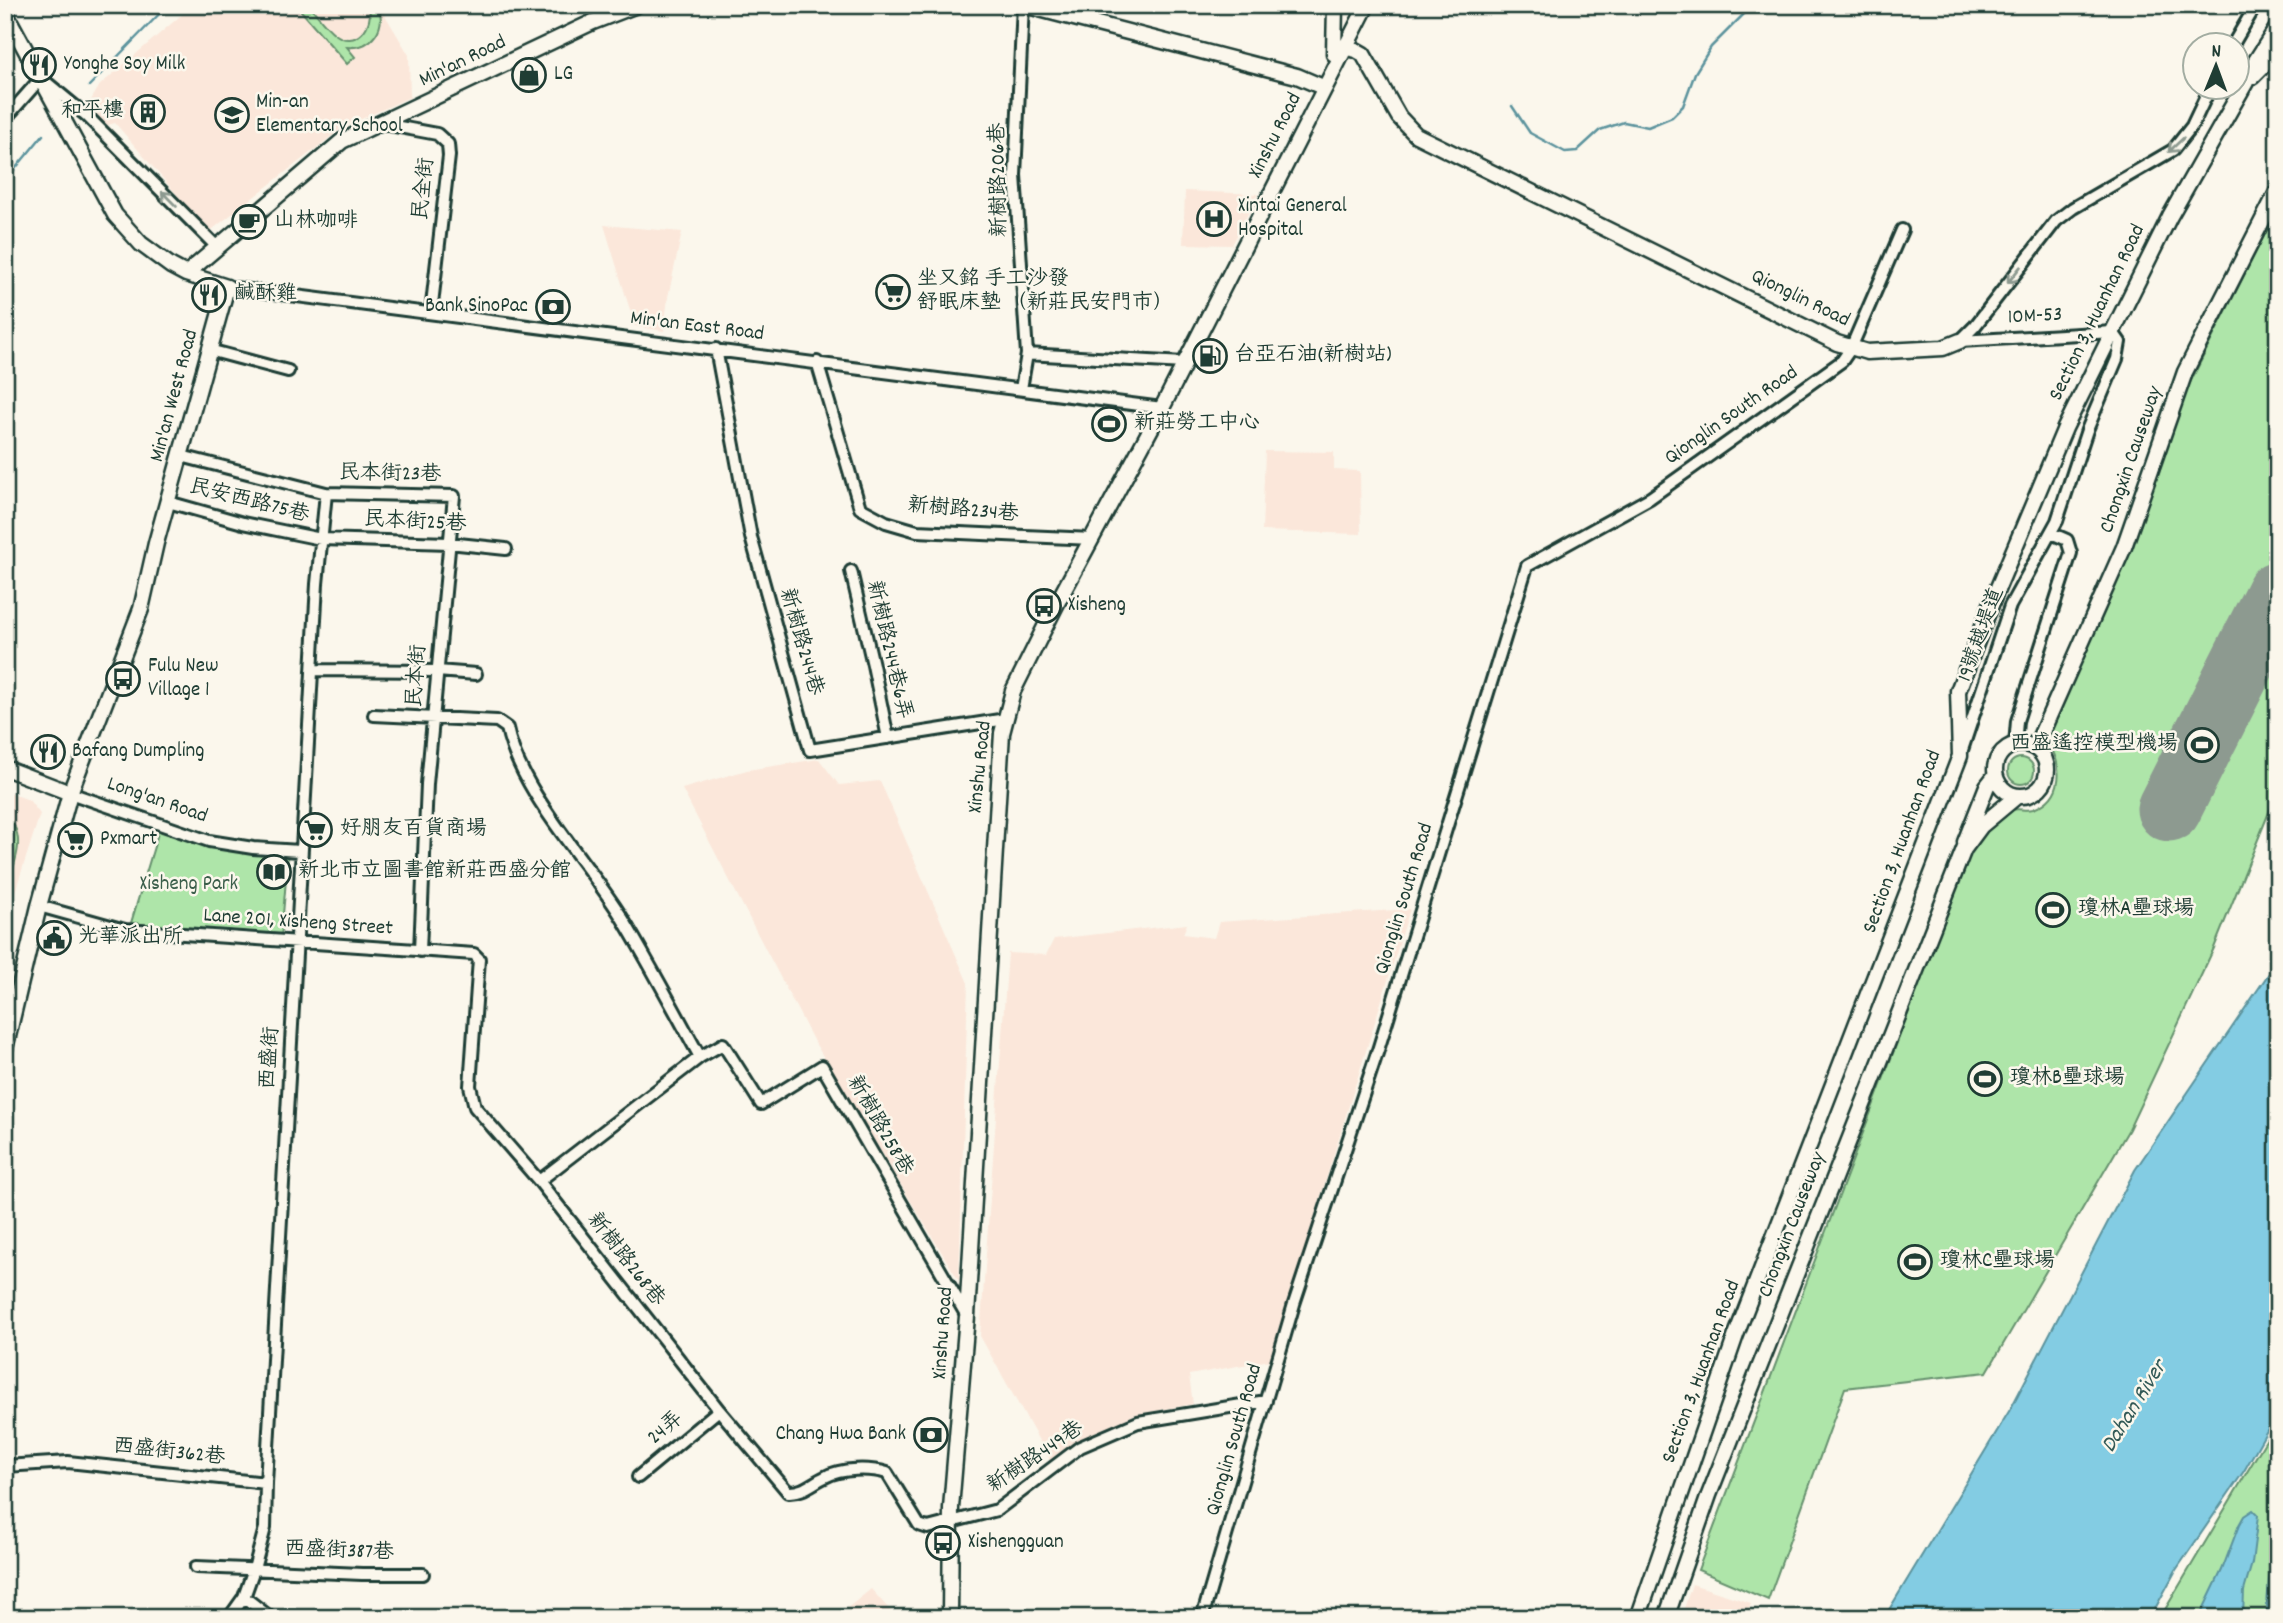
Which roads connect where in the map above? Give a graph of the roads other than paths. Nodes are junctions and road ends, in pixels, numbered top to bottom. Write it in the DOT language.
graph roads {
  1 [pos="638,5"];
  2 [pos="1024,5"];
  3 [pos="1335,5"];
  4 [pos="1367,5"];
  5 [pos="2256,5"];
  6 [pos="5,12"];
  7 [pos="2278,26"];
  8 [pos="2240,32"];
  9 [pos="1340,46"];
  10 [pos="2278,51"];
  11 [pos="2252,69"];
  12 [pos="2252,76"];
  13 [pos="41,78"];
  14 [pos="1327,82"];
  15 [pos="2203,102"];
  16 [pos="2235,102"];
  17 [pos="5,119"];
  18 [pos="378,123"];
  19 [pos="2278,190"];
  20 [pos="1902,230"];
  21 [pos="218,248"];
  22 [pos="186,274"];
  23 [pos="227,287"];
  24 [pos="431,313"];
  25 [pos="2113,332"];
  26 [pos="1960,341"];
  27 [pos="1852,348"];
  28 [pos="716,349"];
  29 [pos="209,350"];
  30 [pos="1027,354"];
  31 [pos="817,362"];
  32 [pos="1184,363"];
  33 [pos="288,370"];
  34 [pos="1021,389"];
  35 [pos="1162,408"];
  36 [pos="181,456"];
  37 [pos="326,493"];
  38 [pos="454,496"];
  39 [pos="168,502"];
  40 [pos="2051,533"];
  41 [pos="1093,538"];
  42 [pos="321,539"];
  43 [pos="449,542"];
  44 [pos="506,549"];
  45 [pos="850,570"];
  46 [pos="312,670"];
  47 [pos="437,671"];
  48 [pos="476,674"];
  49 [pos="374,715"];
  50 [pos="434,718"];
  51 [pos="1006,719"];
  52 [pos="888,738"];
  53 [pos="2015,744"];
  54 [pos="2035,748"];
  55 [pos="1960,756"];
  56 [pos="5,768"];
  57 [pos="1994,776"];
  58 [pos="70,793"];
  59 [pos="2017,796"];
  60 [pos="1964,849"];
  61 [pos="300,851"];
  62 [pos="39,906"];
  63 [pos="298,944"];
  64 [pos="420,951"];
  65 [pos="474,954"];
  66 [pos="5,1049"];
  67 [pos="700,1057"];
  68 [pos="539,1181"];
  69 [pos="967,1316"];
  70 [pos="1266,1401"];
  71 [pos="719,1410"];
  72 [pos="5,1465"];
  73 [pos="638,1477"];
  74 [pos="266,1483"];
  75 [pos="951,1523"];
  76 [pos="196,1567"];
  77 [pos="254,1569"];
  78 [pos="423,1574"];
  79 [pos="244,1597"];
  80 [pos="229,1618"];
  81 [pos="271,1618"];
  82 [pos="950,1618"];
  83 [pos="1202,1618"];
  84 [pos="1638,1618"];
  85 [pos="1666,1618"];
  1 -- 18 [label="street, Min'an Road"];
  2 -- 14 [label="street"];
  2 -- 30 [label="street, 新樹路206巷"];
  3 -- 9 [label="street"];
  4 -- 9 [label="street"];
  5 -- 8 [label="street"];
  6 -- 13 [label="street"];
  7 -- 11 [label="street, Section 3, Huanhan Road"];
  9 -- 14 [label="street, Xinshu Road"];
  9 -- 27 [label="street, Qionglin Road"];
  10 -- 12 [label="street"];
  13 -- 17 [label="street"];
  21 -- 13 [label="street, one-way"];
  13 -- 22 [label="street"];
  14 -- 32 [label="street, Xinshu Road"];
  15 -- 26 [label="street, one-way"];
  16 -- 25 [label="street, Section 3, Huanhan Road"];
  18 -- 21 [label="street, Min'an Road"];
  18 -- 24 [label="street, 民全街"];
  19 -- 54 [label="street, Chongxin Causeway"];
  20 -- 27 [label="street"];
  21 -- 22 [label="street, Min'an Road"];
  22 -- 23 [label="street"];
  23 -- 24 [label="street, Min'an East Road"];
  23 -- 29 [label="street, Min'an West Road"];
  24 -- 28 [label="street, Min'an East Road"];
  25 -- 26 [label="street, 10M-53"];
  25 -- 40 [label="street, 19號越堤道"];
  25 -- 55 [label="street, Section 3, Huanhan Road"];
  26 -- 27 [label="street, Qionglin Road"];
  27 -- 70 [label="street, Qionglin South Road"];
  28 -- 31 [label="street, Min'an East Road"];
  28 -- 52 [label="street, 新樹路244巷"];
  29 -- 33 [label="street"];
  29 -- 36 [label="street, Min'an West Road"];
  30 -- 32 [label="street"];
  30 -- 34 [label="street, 新樹路206巷"];
  31 -- 34 [label="street, Min'an East Road"];
  31 -- 41 [label="street, 新樹路234巷"];
  32 -- 35 [label="street, Xinshu Road"];
  34 -- 35 [label="street, Min'an East Road"];
  35 -- 41 [label="street, Xinshu Road"];
  36 -- 37 [label="street"];
  36 -- 39 [label="street, Min'an West Road"];
  37 -- 38 [label="street, 民本街23巷"];
  37 -- 42 [label="street, 西盛街"];
  38 -- 43 [label="street, 民本街"];
  39 -- 42 [label="street, 民安西路75巷"];
  39 -- 58 [label="street, Min'an West Road"];
  40 -- 53 [label="street"];
  40 -- 55 [label="street, 19號越堤道"];
  41 -- 51 [label="street, Xinshu Road"];
  42 -- 43 [label="street, 民本街25巷"];
  42 -- 46 [label="street, 西盛街"];
  43 -- 44 [label="street, 民本街25巷"];
  43 -- 47 [label="street, 民本街"];
  45 -- 52 [label="street, 新樹路244巷6弄"];
  46 -- 47 [label="street"];
  46 -- 61 [label="street, 西盛街"];
  47 -- 48 [label="street"];
  47 -- 50 [label="street, 民本街"];
  49 -- 50 [label="street"];
  50 -- 64 [label="street, 民本街"];
  50 -- 67 [label="street"];
  51 -- 52 [label="street, 新樹路244巷"];
  51 -- 69 [label="street, Xinshu Road"];
  53 -- 54 [label="street"];
  53 -- 57 [label="street, Chongxin Causeway"];
  54 -- 59 [label="street, Chongxin Causeway"];
  55 -- 84 [label="street, Section 3, Huanhan Road"];
  56 -- 58 [label="street, Long'an Road"];
  57 -- 59 [label="street"];
  57 -- 60 [label="street, Chongxin Causeway"];
  58 -- 61 [label="street, Long'an Road"];
  58 -- 62 [label="street, Min'an West Road"];
  59 -- 60 [label="street, Chongxin Causeway"];
  60 -- 85 [label="street, Chongxin Causeway"];
  61 -- 63 [label="street, 西盛街"];
  62 -- 63 [label="street, Lane 201, Xisheng Street"];
  62 -- 66 [label="street, Min'an West Road"];
  63 -- 64 [label="street, Lane 201, Xisheng Street"];
  63 -- 74 [label="street, 西盛街"];
  64 -- 65 [label="street, Lane 201, Xisheng Street"];
  65 -- 68 [label="street, 新樹路268巷"];
  67 -- 68 [label="street"];
  67 -- 69 [label="street, 新樹路258巷"];
  68 -- 71 [label="street, 新樹路268巷"];
  69 -- 75 [label="street, Xinshu Road"];
  70 -- 75 [label="street, 新樹路449巷"];
  70 -- 83 [label="street, Qionglin South Road"];
  71 -- 73 [label="street, 24弄"];
  71 -- 75 [label="street, 新樹路268巷"];
  72 -- 74 [label="street, 西盛街362巷"];
  74 -- 77 [label="street, 西盛街"];
  75 -- 82 [label="street, Xinshu Road"];
  76 -- 77 [label="street, 西盛街387巷"];
  77 -- 78 [label="street, 西盛街387巷"];
  77 -- 79 [label="street, 西盛街"];
  79 -- 80 [label="street, 西盛街"];
  79 -- 81 [label="street"];
}
